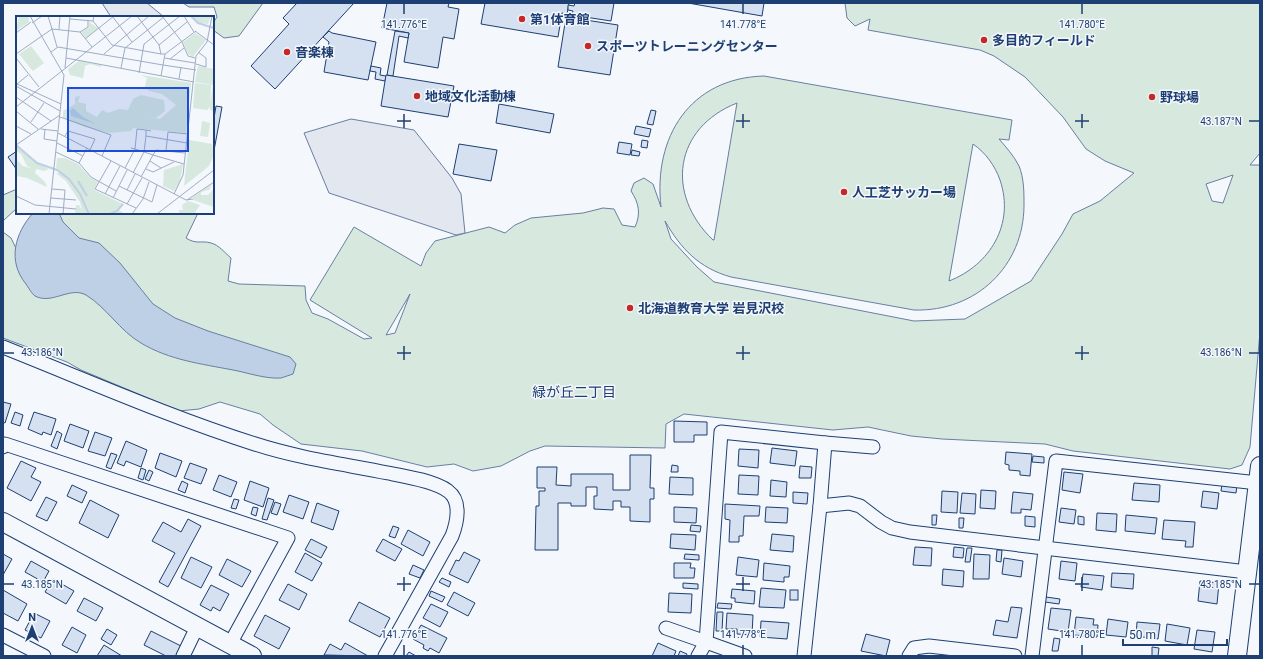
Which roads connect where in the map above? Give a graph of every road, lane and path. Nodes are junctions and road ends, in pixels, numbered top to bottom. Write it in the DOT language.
graph roads {
  1 [pos="3,347"];
  2 [pos="825,443"];
  3 [pos="3,447"];
  4 [pos="873,448"];
  5 [pos="1260,466"];
  6 [pos="1258,483"];
  7 [pos="820,506"];
  8 [pos="3,522"];
  9 [pos="1044,548"];
  10 [pos="1247,572"];
  11 [pos="197,627"];
  12 [pos="666,628"];
  13 [pos="3,635"];
  14 [pos="706,642"];
  15 [pos="230,644"];
  16 [pos="44,656"];
  17 [pos="183,656"];
  18 [pos="252,656"];
  19 [pos="385,656"];
  20 [pos="698,656"];
  21 [pos="745,656"];
  22 [pos="804,656"];
  23 [pos="909,656"];
  24 [pos="1015,656"];
  25 [pos="1032,656"];
  26 [pos="1237,656"];
  1 -- 19 [label="street"];
  2 -- 4 [label="street"];
  2 -- 7 [label="street"];
  2 -- 14 [label="street"];
  3 -- 15 [label="street"];
  5 -- 6 [label="street"];
  6 -- 9 [label="street"];
  6 -- 10 [label="street"];
  7 -- 9 [label="street"];
  7 -- 22 [label="street"];
  8 -- 11 [label="street"];
  9 -- 10 [label="street"];
  9 -- 25 [label="street"];
  10 -- 26 [label="street"];
  11 -- 15 [label="street"];
  11 -- 17 [label="street"];
  12 -- 14 [label="street"];
  13 -- 16 [label="street"];
  14 -- 20 [label="street"];
  14 -- 21 [label="street"];
  15 -- 18 [label="street"];
  23 -- 24 [label="street"];
}
